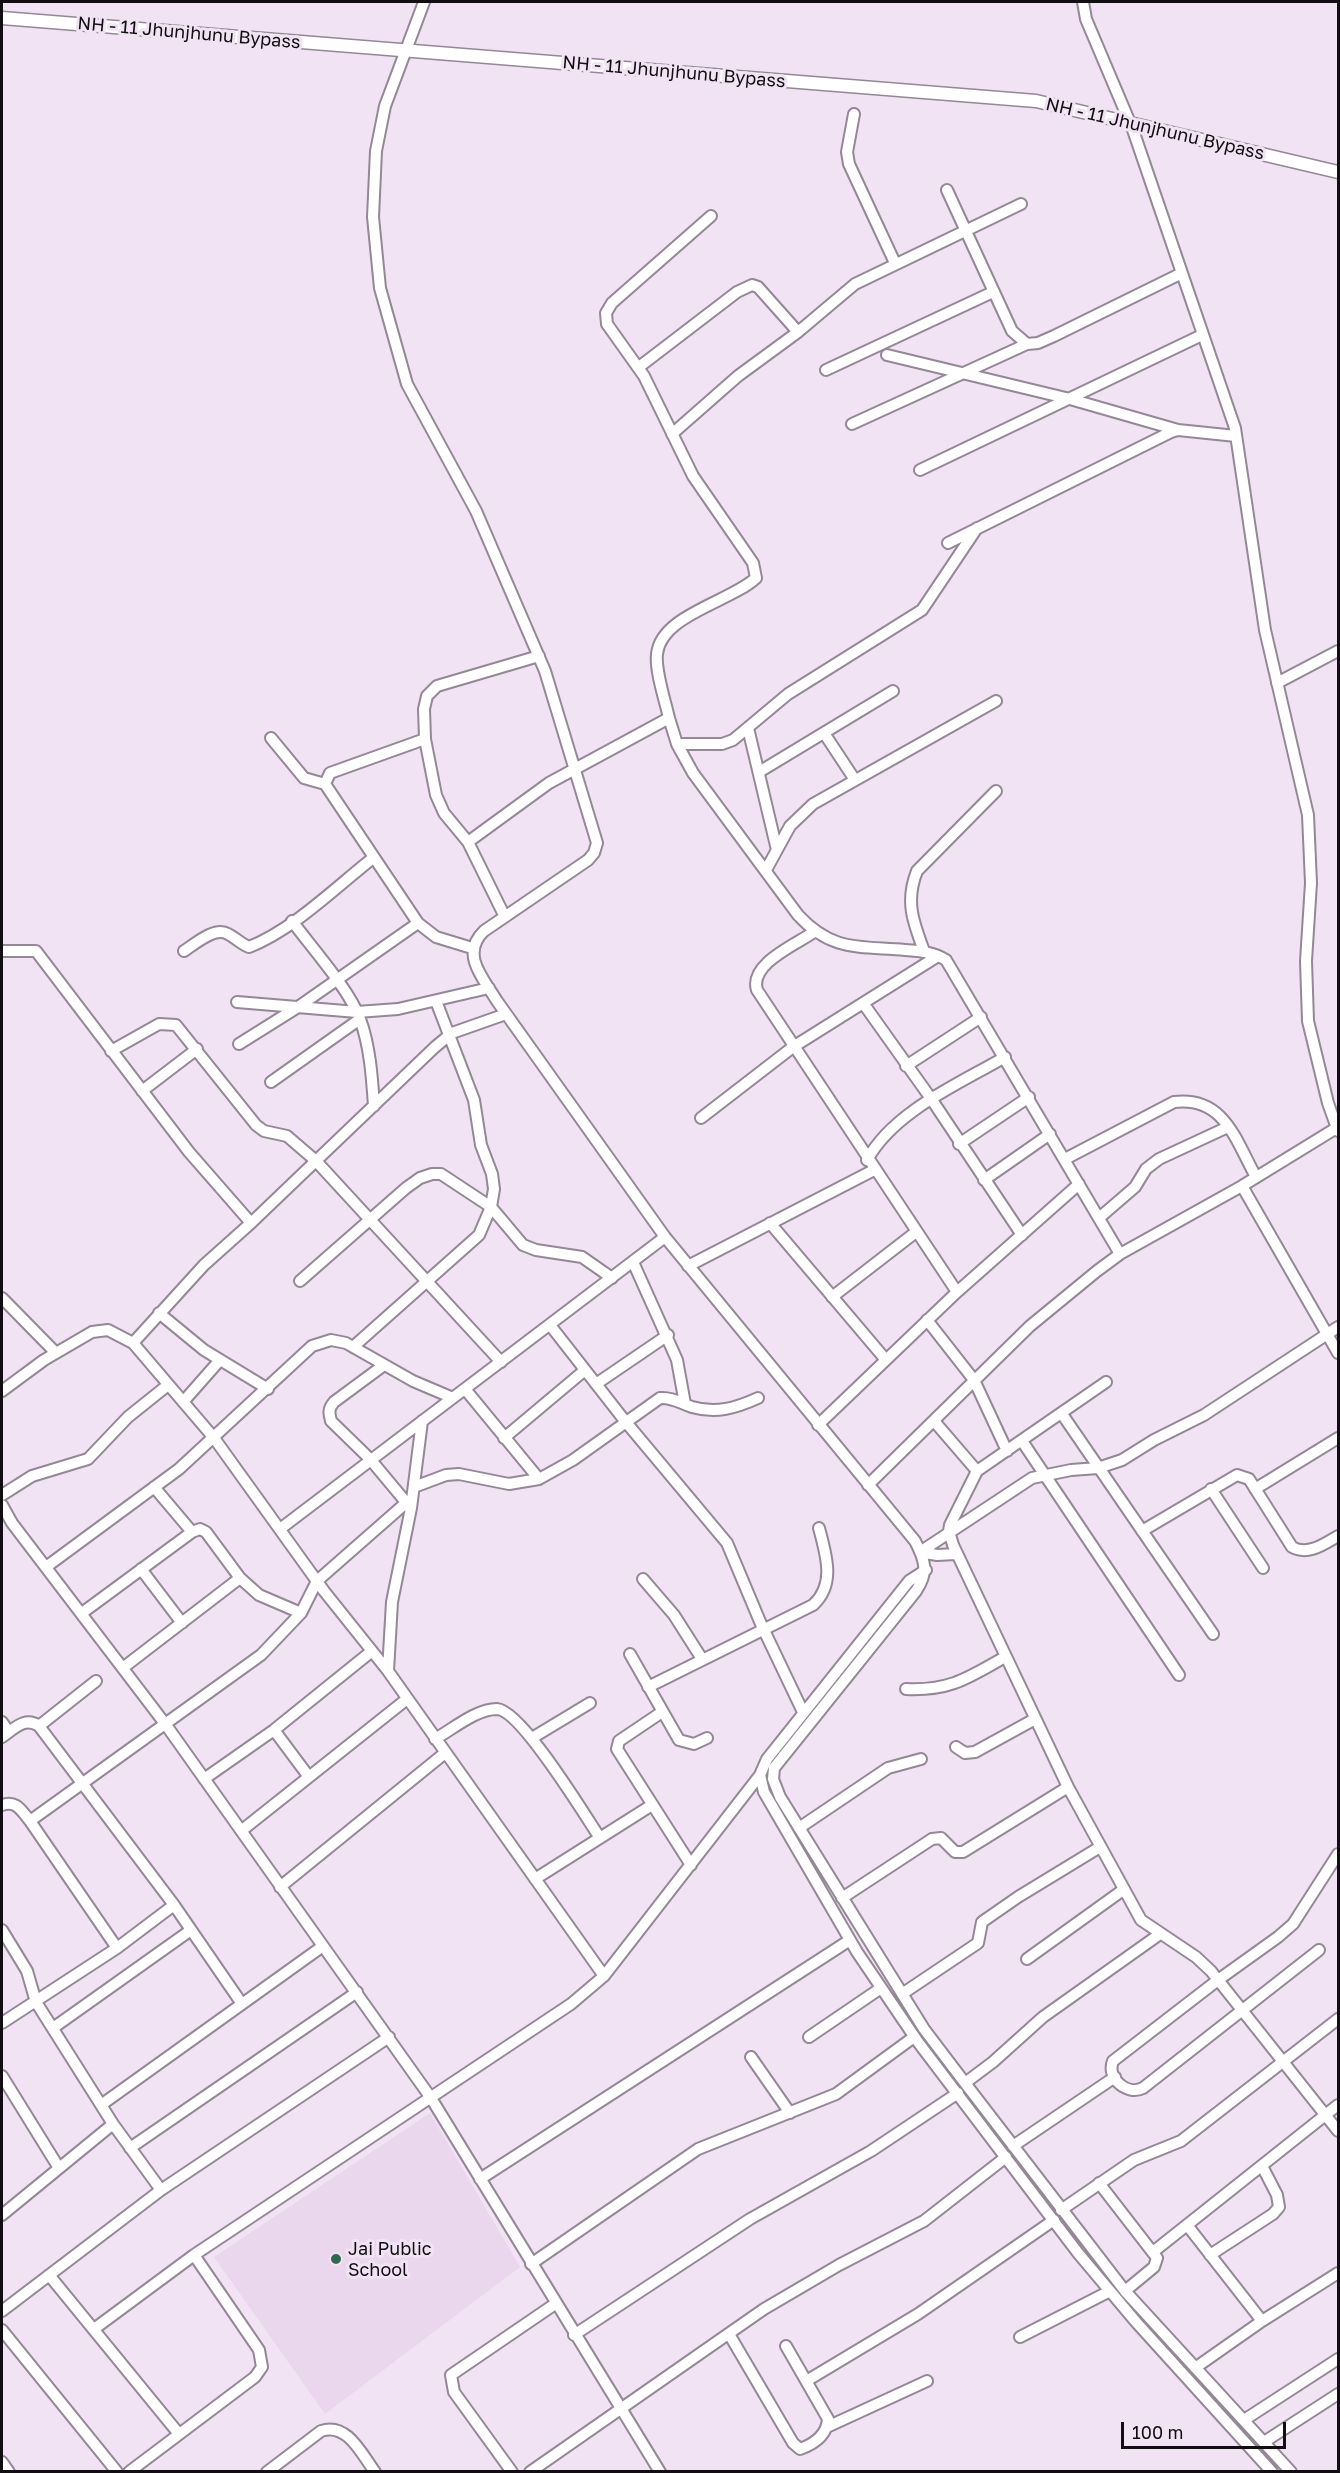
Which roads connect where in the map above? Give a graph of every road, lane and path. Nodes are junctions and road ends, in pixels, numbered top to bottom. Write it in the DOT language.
graph roads {
  1 [pos="424,2"];
  2 [pos="1083,2"];
  3 [pos="2,18"];
  4 [pos="406,50"];
  5 [pos="854,114"];
  6 [pos="1130,123"];
  7 [pos="1338,172"];
  8 [pos="947,190"];
  9 [pos="1021,204"];
  10 [pos="711,216"];
  11 [pos="964,230"];
  12 [pos="895,263"];
  13 [pos="1180,274"];
  14 [pos="993,292"];
  15 [pos="798,332"];
  16 [pos="1202,335"];
  17 [pos="1027,344"];
  18 [pos="887,355"];
  19 [pos="639,368"];
  20 [pos="826,370"];
  21 [pos="962,374"];
  22 [pos="1070,399"];
  23 [pos="852,424"];
  24 [pos="1178,430"];
  25 [pos="672,434"];
  26 [pos="1236,436"];
  27 [pos="920,470"];
  28 [pos="977,528"];
  29 [pos="948,543"];
  30 [pos="1338,651"];
  31 [pos="538,657"];
  32 [pos="1277,683"];
  33 [pos="893,691"];
  34 [pos="996,700"];
  35 [pos="669,718"];
  36 [pos="748,728"];
  37 [pos="824,733"];
  38 [pos="271,738"];
  39 [pos="425,739"];
  40 [pos="677,744"];
  41 [pos="572,769"];
  42 [pos="759,772"];
  43 [pos="855,780"];
  44 [pos="324,784"];
  45 [pos="996,791"];
  46 [pos="468,842"];
  47 [pos="777,850"];
  48 [pos="373,858"];
  49 [pos="766,870"];
  50 [pos="504,915"];
  51 [pos="292,921"];
  52 [pos="418,923"];
  53 [pos="814,932"];
  54 [pos="472,948"];
  55 [pos="2,951"];
  56 [pos="184,951"];
  57 [pos="924,951"];
  58 [pos="938,956"];
  59 [pos="336,980"];
  60 [pos="489,988"];
  61 [pos="436,1001"];
  62 [pos="237,1002"];
  63 [pos="863,1003"];
  64 [pos="298,1007"];
  65 [pos="506,1014"];
  66 [pos="358,1016"];
  67 [pos="981,1017"];
  68 [pos="449,1035"];
  69 [pos="239,1044"];
  70 [pos="793,1047"];
  71 [pos="197,1049"];
  72 [pos="111,1051"];
  73 [pos="1005,1057"];
  74 [pos="906,1066"];
  75 [pos="271,1082"];
  76 [pos="142,1091"];
  77 [pos="1029,1097"];
  78 [pos="932,1100"];
  79 [pos="374,1106"];
  80 [pos="701,1118"];
  81 [pos="1228,1127"];
  82 [pos="1338,1128"];
  83 [pos="1050,1134"];
  84 [pos="959,1144"];
  85 [pos="1065,1158"];
  86 [pos="316,1161"];
  87 [pos="871,1165"];
  88 [pos="1256,1177"];
  89 [pos="984,1180"];
  90 [pos="1079,1184"];
  91 [pos="1242,1186"];
  92 [pos="491,1207"];
  93 [pos="1099,1218"];
  94 [pos="371,1219"];
  95 [pos="251,1223"];
  96 [pos="770,1223"];
  97 [pos="916,1232"];
  98 [pos="1022,1235"];
  99 [pos="665,1237"];
  100 [pos="1120,1254"];
  101 [pos="633,1262"];
  102 [pos="688,1266"];
  103 [pos="612,1278"];
  104 [pos="300,1281"];
  105 [pos="429,1281"];
  106 [pos="957,1292"];
  107 [pos="832,1297"];
  108 [pos="2,1298"];
  109 [pos="159,1313"];
  110 [pos="927,1320"];
  111 [pos="550,1325"];
  112 [pos="1338,1327"];
  113 [pos="668,1335"];
  114 [pos="1327,1335"];
  115 [pos="133,1343"];
  116 [pos="353,1347"];
  117 [pos="57,1353"];
  118 [pos="1338,1353"];
  119 [pos="220,1360"];
  120 [pos="886,1360"];
  121 [pos="501,1362"];
  122 [pos="384,1365"];
  123 [pos="585,1370"];
  124 [pos="974,1380"];
  125 [pos="1106,1382"];
  126 [pos="596,1384"];
  127 [pos="168,1385"];
  128 [pos="268,1389"];
  129 [pos="465,1389"];
  130 [pos="2,1391"];
  131 [pos="453,1398"];
  132 [pos="758,1398"];
  133 [pos="183,1401"];
  134 [pos="685,1404"];
  135 [pos="1062,1414"];
  136 [pos="422,1421"];
  137 [pos="626,1421"];
  138 [pos="934,1421"];
  139 [pos="818,1425"];
  140 [pos="214,1438"];
  141 [pos="504,1438"];
  142 [pos="1338,1438"];
  143 [pos="1022,1441"];
  144 [pos="1007,1451"];
  145 [pos="370,1459"];
  146 [pos="1098,1468"];
  147 [pos="977,1471"];
  148 [pos="1043,1474"];
  149 [pos="539,1479"];
  150 [pos="868,1485"];
  151 [pos="154,1487"];
  152 [pos="414,1487"];
  153 [pos="1211,1489"];
  154 [pos="1255,1489"];
  155 [pos="2,1495"];
  156 [pos="2,1505"];
  157 [pos="409,1505"];
  158 [pos="819,1528"];
  159 [pos="280,1529"];
  160 [pos="192,1532"];
  161 [pos="949,1532"];
  162 [pos="1142,1532"];
  163 [pos="1338,1536"];
  164 [pos="920,1552"];
  165 [pos="956,1554"];
  166 [pos="46,1567"];
  167 [pos="1263,1568"];
  168 [pos="141,1569"];
  169 [pos="926,1570"];
  170 [pos="240,1578"];
  171 [pos="643,1578"];
  172 [pos="317,1581"];
  173 [pos="82,1612"];
  174 [pos="301,1613"];
  175 [pos="182,1623"];
  176 [pos="763,1629"];
  177 [pos="1213,1634"];
  178 [pos="372,1651"];
  179 [pos="630,1654"];
  180 [pos="1005,1657"];
  181 [pos="702,1659"];
  182 [pos="124,1668"];
  183 [pos="388,1671"];
  184 [pos="1179,1675"];
  185 [pos="96,1681"];
  186 [pos="648,1687"];
  187 [pos="906,1689"];
  188 [pos="407,1698"];
  189 [pos="590,1703"];
  190 [pos="662,1712"];
  191 [pos="803,1712"];
  192 [pos="1035,1719"];
  193 [pos="2,1722"];
  194 [pos="166,1725"];
  195 [pos="39,1726"];
  196 [pos="274,1730"];
  197 [pos="5,1734"];
  198 [pos="532,1738"];
  199 [pos="707,1738"];
  200 [pos="435,1739"];
  201 [pos="956,1747"];
  202 [pos="445,1753"];
  203 [pos="921,1759"];
  204 [pos="760,1775"];
  205 [pos="309,1777"];
  206 [pos="204,1779"];
  207 [pos="83,1783"];
  208 [pos="1068,1787"];
  209 [pos="2,1805"];
  210 [pos="652,1805"];
  211 [pos="30,1821"];
  212 [pos="799,1828"];
  213 [pos="241,1832"];
  214 [pos="600,1838"];
  215 [pos="1100,1847"];
  216 [pos="1338,1854"];
  217 [pos="691,1865"];
  218 [pos="535,1879"];
  219 [pos="280,1887"];
  220 [pos="1123,1890"];
  221 [pos="842,1898"];
  222 [pos="174,1905"];
  223 [pos="2,1930"];
  224 [pos="191,1930"];
  225 [pos="1160,1934"];
  226 [pos="850,1940"];
  227 [pos="323,1946"];
  228 [pos="117,1948"];
  229 [pos="1319,1950"];
  230 [pos="1027,1959"];
  231 [pos="604,1976"];
  232 [pos="1218,1980"];
  233 [pos="881,1988"];
  234 [pos="357,1992"];
  235 [pos="902,1994"];
  236 [pos="36,2002"];
  237 [pos="242,2004"];
  238 [pos="1241,2009"];
  239 [pos="1338,2019"];
  240 [pos="2,2023"];
  241 [pos="53,2028"];
  242 [pos="389,2037"];
  243 [pos="809,2037"];
  244 [pos="914,2037"];
  245 [pos="751,2057"];
  246 [pos="1283,2061"];
  247 [pos="2,2076"];
  248 [pos="1115,2077"];
  249 [pos="964,2083"];
  250 [pos="958,2094"];
  251 [pos="431,2098"];
  252 [pos="101,2105"];
  253 [pos="1338,2106"];
  254 [pos="790,2113"];
  255 [pos="1326,2115"];
  256 [pos="113,2124"];
  257 [pos="1338,2131"];
  258 [pos="1012,2146"];
  259 [pos="130,2148"];
  260 [pos="1006,2157"];
  261 [pos="1262,2166"];
  262 [pos="59,2168"];
  263 [pos="480,2179"];
  264 [pos="1099,2183"];
  265 [pos="162,2190"];
  266 [pos="1061,2210"];
  267 [pos="2,2215"];
  268 [pos="1054,2220"];
  269 [pos="1187,2225"];
  270 [pos="1153,2252"];
  271 [pos="194,2254"];
  272 [pos="1210,2254"];
  273 [pos="531,2264"];
  274 [pos="1338,2272"];
  275 [pos="50,2275"];
  276 [pos="1110,2291"];
  277 [pos="1125,2291"];
  278 [pos="555,2304"];
  279 [pos="2,2311"];
  280 [pos="1262,2321"];
  281 [pos="94,2329"];
  282 [pos="2,2330"];
  283 [pos="729,2334"];
  284 [pos="574,2335"];
  285 [pos="1020,2337"];
  286 [pos="786,2346"];
  287 [pos="1338,2359"];
  288 [pos="1195,2368"];
  289 [pos="808,2380"];
  290 [pos="927,2381"];
  291 [pos="1338,2394"];
  292 [pos="621,2407"];
  293 [pos="1244,2420"];
  294 [pos="827,2427"];
  295 [pos="179,2434"];
  296 [pos="1264,2442"];
  297 [pos="2,2463"];
  298 [pos="373,2471"];
  299 [pos="9,2472"];
  300 [pos="117,2472"];
  301 [pos="129,2472"];
  302 [pos="267,2472"];
  303 [pos="512,2472"];
  304 [pos="530,2472"];
  305 [pos="660,2472"];
  306 [pos="1272,2472"];
  307 [pos="1291,2472"];
  1 -- 4 [label="street"];
  2 -- 6 [label="street"];
  3 -- 4 [label="street, NH - 11 Jhunjhunu Bypass"];
  4 -- 6 [label="street, NH - 11 Jhunjhunu Bypass"];
  4 -- 31 [label="street"];
  5 -- 12 [label="street"];
  6 -- 7 [label="street, NH - 11 Jhunjhunu Bypass"];
  6 -- 13 [label="street"];
  8 -- 11 [label="street"];
  9 -- 11 [label="street"];
  10 -- 19 [label="street"];
  11 -- 12 [label="street"];
  11 -- 14 [label="street"];
  12 -- 15 [label="street"];
  13 -- 16 [label="street"];
  13 -- 17 [label="street"];
  14 -- 17 [label="street"];
  14 -- 20 [label="street"];
  15 -- 19 [label="street"];
  15 -- 25 [label="street"];
  16 -- 22 [label="street"];
  16 -- 26 [label="street"];
  17 -- 21 [label="street"];
  18 -- 21 [label="street"];
  19 -- 25 [label="street"];
  21 -- 22 [label="street"];
  21 -- 23 [label="street"];
  22 -- 24 [label="street"];
  22 -- 27 [label="street"];
  24 -- 26 [label="street"];
  24 -- 28 [label="street"];
  25 -- 35 [label="street"];
  26 -- 32 [label="street"];
  28 -- 29 [label="street"];
  28 -- 36 [label="street"];
  30 -- 32 [label="street"];
  31 -- 39 [label="street"];
  31 -- 41 [label="street"];
  32 -- 82 [label="street"];
  33 -- 37 [label="street"];
  34 -- 43 [label="street"];
  35 -- 40 [label="street"];
  35 -- 41 [label="street"];
  36 -- 40 [label="street"];
  36 -- 42 [label="street"];
  37 -- 42 [label="street"];
  37 -- 43 [label="street"];
  38 -- 44 [label="street"];
  39 -- 44 [label="street"];
  39 -- 46 [label="street"];
  40 -- 49 [label="street"];
  41 -- 46 [label="street"];
  41 -- 50 [label="street"];
  42 -- 47 [label="street"];
  43 -- 47 [label="street"];
  44 -- 48 [label="street"];
  45 -- 57 [label="street"];
  46 -- 50 [label="street"];
  47 -- 49 [label="street"];
  48 -- 51 [label="street"];
  48 -- 52 [label="street"];
  49 -- 53 [label="street"];
  50 -- 54 [label="street"];
  51 -- 56 [label="street"];
  51 -- 59 [label="street"];
  52 -- 54 [label="street"];
  52 -- 59 [label="street"];
  53 -- 57 [label="street"];
  53 -- 70 [label="street"];
  54 -- 60 [label="street"];
  55 -- 72 [label="street"];
  57 -- 58 [label="street"];
  58 -- 63 [label="street"];
  58 -- 67 [label="street"];
  59 -- 64 [label="street"];
  59 -- 66 [label="street"];
  60 -- 61 [label="street"];
  60 -- 65 [label="street"];
  61 -- 66 [label="street"];
  61 -- 68 [label="street"];
  62 -- 64 [label="street"];
  63 -- 70 [label="street"];
  63 -- 74 [label="street"];
  64 -- 66 [label="street"];
  64 -- 69 [label="street"];
  65 -- 68 [label="street"];
  65 -- 99 [label="street"];
  66 -- 75 [label="street"];
  66 -- 79 [label="street"];
  67 -- 73 [label="street"];
  67 -- 74 [label="street"];
  68 -- 79 [label="street"];
  68 -- 92 [label="street"];
  70 -- 80 [label="street"];
  70 -- 87 [label="street"];
  71 -- 72 [label="street"];
  71 -- 76 [label="street"];
  71 -- 86 [label="street"];
  72 -- 76 [label="street"];
  73 -- 77 [label="street"];
  73 -- 78 [label="street"];
  74 -- 78 [label="street"];
  76 -- 95 [label="street"];
  77 -- 83 [label="street"];
  77 -- 84 [label="street"];
  78 -- 84 [label="street"];
  78 -- 87 [label="street"];
  79 -- 86 [label="street"];
  81 -- 85 [label="street"];
  81 -- 88 [label="street"];
  81 -- 93 [label="street"];
  82 -- 88 [label="street"];
  83 -- 85 [label="street"];
  83 -- 89 [label="street"];
  84 -- 89 [label="street"];
  85 -- 90 [label="street"];
  86 -- 94 [label="street"];
  86 -- 95 [label="street"];
  87 -- 96 [label="street"];
  87 -- 97 [label="street"];
  88 -- 91 [label="street"];
  89 -- 98 [label="street"];
  90 -- 93 [label="street"];
  90 -- 98 [label="street"];
  91 -- 100 [label="street"];
  91 -- 114 [label="street"];
  92 -- 94 [label="street"];
  92 -- 103 [label="street"];
  92 -- 105 [label="street"];
  93 -- 100 [label="street"];
  94 -- 104 [label="street"];
  94 -- 105 [label="street"];
  95 -- 109 [label="street"];
  96 -- 102 [label="street"];
  96 -- 107 [label="street"];
  97 -- 106 [label="street"];
  97 -- 107 [label="street"];
  98 -- 106 [label="street"];
  99 -- 101 [label="street"];
  99 -- 102 [label="street"];
  100 -- 124 [label="street"];
  101 -- 103 [label="street"];
  101 -- 113 [label="street"];
  102 -- 139 [label="street"];
  103 -- 111 [label="street"];
  105 -- 116 [label="street"];
  105 -- 121 [label="street"];
  106 -- 110 [label="street"];
  107 -- 120 [label="street"];
  108 -- 117 [label="street"];
  109 -- 115 [label="street"];
  109 -- 119 [label="street"];
  110 -- 120 [label="street"];
  110 -- 124 [label="street"];
  111 -- 121 [label="street"];
  111 -- 123 [label="street"];
  112 -- 114 [label="street"];
  113 -- 126 [label="street"];
  113 -- 134 [label="street"];
  114 -- 118 [label="street"];
  114 -- 146 [label="street"];
  115 -- 117 [label="street"];
  115 -- 127 [label="street"];
  116 -- 122 [label="street"];
  116 -- 128 [label="street"];
  117 -- 130 [label="street"];
  119 -- 128 [label="street"];
  119 -- 133 [label="street"];
  120 -- 139 [label="street"];
  121 -- 129 [label="street"];
  122 -- 131 [label="street"];
  122 -- 145 [label="street"];
  123 -- 126 [label="street"];
  123 -- 141 [label="street"];
  124 -- 138 [label="street"];
  124 -- 144 [label="street"];
  125 -- 135 [label="street"];
  126 -- 137 [label="street"];
  127 -- 133 [label="street"];
  127 -- 155 [label="street"];
  128 -- 140 [label="street"];
  129 -- 131 [label="street"];
  129 -- 141 [label="street"];
  131 -- 136 [label="street"];
  132 -- 134 [label="street"];
  133 -- 140 [label="street"];
  134 -- 137 [label="street"];
  135 -- 143 [label="street"];
  135 -- 146 [label="street"];
  136 -- 145 [label="street"];
  136 -- 152 [label="street"];
  137 -- 149 [label="street"];
  137 -- 176 [label="street"];
  138 -- 147 [label="street"];
  138 -- 150 [label="street"];
  139 -- 150 [label="street"];
  140 -- 151 [label="street"];
  140 -- 159 [label="street"];
  141 -- 149 [label="street"];
  142 -- 154 [label="street"];
  143 -- 144 [label="street"];
  143 -- 148 [label="street"];
  144 -- 147 [label="street"];
  145 -- 157 [label="street"];
  145 -- 159 [label="street"];
  146 -- 148 [label="street"];
  146 -- 162 [label="street"];
  147 -- 161 [label="street"];
  148 -- 161 [label="street"];
  148 -- 184 [label="street"];
  149 -- 152 [label="street"];
  150 -- 164 [label="street"];
  151 -- 160 [label="street"];
  151 -- 166 [label="street"];
  152 -- 157 [label="street"];
  153 -- 154 [label="street"];
  153 -- 162 [label="street"];
  153 -- 167 [label="street"];
  154 -- 163 [label="street"];
  156 -- 166 [label="street"];
  157 -- 172 [label="street"];
  157 -- 183 [label="street"];
  158 -- 176 [label="street"];
  159 -- 172 [label="street"];
  160 -- 168 [label="street"];
  160 -- 170 [label="street"];
  161 -- 164 [label="street"];
  161 -- 165 [label="street"];
  162 -- 177 [label="street"];
  164 -- 165 [label="street"];
  164 -- 169 [label="street"];
  165 -- 180 [label="street"];
  166 -- 173 [label="street"];
  168 -- 173 [label="street"];
  168 -- 175 [label="street"];
  169 -- 191 [label="street"];
  169 -- 212 [label="street"];
  170 -- 174 [label="street"];
  170 -- 175 [label="street"];
  171 -- 181 [label="street"];
  172 -- 174 [label="street"];
  172 -- 178 [label="street"];
  173 -- 182 [label="street"];
  174 -- 194 [label="street"];
  175 -- 182 [label="street"];
  176 -- 181 [label="street"];
  176 -- 191 [label="street"];
  178 -- 183 [label="street"];
  178 -- 196 [label="street"];
  179 -- 186 [label="street"];
  180 -- 187 [label="street"];
  180 -- 192 [label="street"];
  181 -- 186 [label="street"];
  182 -- 194 [label="street"];
  183 -- 188 [label="street"];
  185 -- 195 [label="street"];
  186 -- 190 [label="street"];
  188 -- 200 [label="street"];
  188 -- 205 [label="street"];
  189 -- 198 [label="street"];
  190 -- 199 [label="street"];
  190 -- 210 [label="street"];
  191 -- 204 [label="street"];
  192 -- 201 [label="street"];
  192 -- 208 [label="street"];
  193 -- 197 [label="street"];
  194 -- 206 [label="street"];
  194 -- 207 [label="street"];
  195 -- 197 [label="street"];
  195 -- 207 [label="street"];
  196 -- 205 [label="street"];
  196 -- 206 [label="street"];
  198 -- 200 [label="street"];
  198 -- 214 [label="street"];
  200 -- 202 [label="street"];
  202 -- 218 [label="street"];
  202 -- 219 [label="street"];
  203 -- 212 [label="street"];
  204 -- 217 [label="street"];
  204 -- 226 [label="street"];
  205 -- 213 [label="street"];
  206 -- 213 [label="street"];
  207 -- 211 [label="street"];
  207 -- 222 [label="street"];
  208 -- 215 [label="street"];
  208 -- 221 [label="street"];
  209 -- 211 [label="street"];
  210 -- 214 [label="street"];
  210 -- 217 [label="street"];
  211 -- 228 [label="street"];
  212 -- 221 [label="street"];
  213 -- 219 [label="street"];
  214 -- 218 [label="street"];
  215 -- 220 [label="street"];
  215 -- 235 [label="street"];
  216 -- 232 [label="street"];
  217 -- 231 [label="street"];
  218 -- 231 [label="street"];
  219 -- 227 [label="street"];
  220 -- 225 [label="street"];
  220 -- 230 [label="street"];
  221 -- 235 [label="street"];
  222 -- 224 [label="street"];
  222 -- 228 [label="street"];
  223 -- 236 [label="street"];
  224 -- 237 [label="street"];
  224 -- 241 [label="street"];
  225 -- 232 [label="street"];
  225 -- 249 [label="street"];
  226 -- 233 [label="street"];
  226 -- 263 [label="street"];
  227 -- 234 [label="street"];
  227 -- 237 [label="street"];
  228 -- 236 [label="street"];
  229 -- 238 [label="street"];
  231 -- 251 [label="street"];
  232 -- 238 [label="street"];
  232 -- 248 [label="street"];
  233 -- 243 [label="street"];
  233 -- 244 [label="street"];
  234 -- 242 [label="street"];
  234 -- 259 [label="street"];
  235 -- 249 [label="street"];
  236 -- 240 [label="street"];
  236 -- 241 [label="street"];
  237 -- 252 [label="street"];
  238 -- 246 [label="street"];
  238 -- 248 [label="street"];
  239 -- 246 [label="street"];
  241 -- 252 [label="street"];
  242 -- 251 [label="street"];
  242 -- 265 [label="street"];
  244 -- 250 [label="street"];
  244 -- 254 [label="street"];
  245 -- 254 [label="street"];
  246 -- 255 [label="street"];
  246 -- 264 [label="street"];
  247 -- 262 [label="street"];
  248 -- 258 [label="street"];
  249 -- 258 [label="street"];
  250 -- 260 [label="street"];
  250 -- 284 [label="street"];
  251 -- 263 [label="street"];
  251 -- 271 [label="street"];
  252 -- 256 [label="street"];
  253 -- 255 [label="street"];
  254 -- 273 [label="street"];
  255 -- 257 [label="street"];
  255 -- 261 [label="street"];
  256 -- 259 [label="street"];
  256 -- 262 [label="street"];
  258 -- 266 [label="street"];
  259 -- 265 [label="street"];
  260 -- 268 [label="street"];
  260 -- 283 [label="street"];
  261 -- 269 [label="street"];
  261 -- 272 [label="street"];
  262 -- 267 [label="street"];
  263 -- 273 [label="street"];
  264 -- 266 [label="street"];
  264 -- 270 [label="street"];
  265 -- 275 [label="street"];
  266 -- 277 [label="street"];
  268 -- 276 [label="street"];
  268 -- 289 [label="street"];
  269 -- 270 [label="street"];
  269 -- 272 [label="street"];
  270 -- 277 [label="street"];
  271 -- 281 [label="street"];
  271 -- 295 [label="street"];
  272 -- 280 [label="street"];
  273 -- 278 [label="street"];
  274 -- 280 [label="street"];
  275 -- 279 [label="street"];
  275 -- 281 [label="street"];
  276 -- 285 [label="street"];
  276 -- 306 [label="street"];
  277 -- 288 [label="street"];
  278 -- 284 [label="street"];
  278 -- 303 [label="street"];
  280 -- 288 [label="street"];
  281 -- 295 [label="street"];
  282 -- 300 [label="street"];
  283 -- 292 [label="street"];
  283 -- 294 [label="street"];
  284 -- 292 [label="street"];
  286 -- 289 [label="street"];
  287 -- 293 [label="street"];
  288 -- 293 [label="street"];
  289 -- 294 [label="street"];
  290 -- 294 [label="street"];
  291 -- 296 [label="street"];
  292 -- 304 [label="street"];
  292 -- 305 [label="street"];
  293 -- 296 [label="street"];
  295 -- 301 [label="street"];
  296 -- 307 [label="street"];
  297 -- 299 [label="street"];
  298 -- 302 [label="street"];
}
